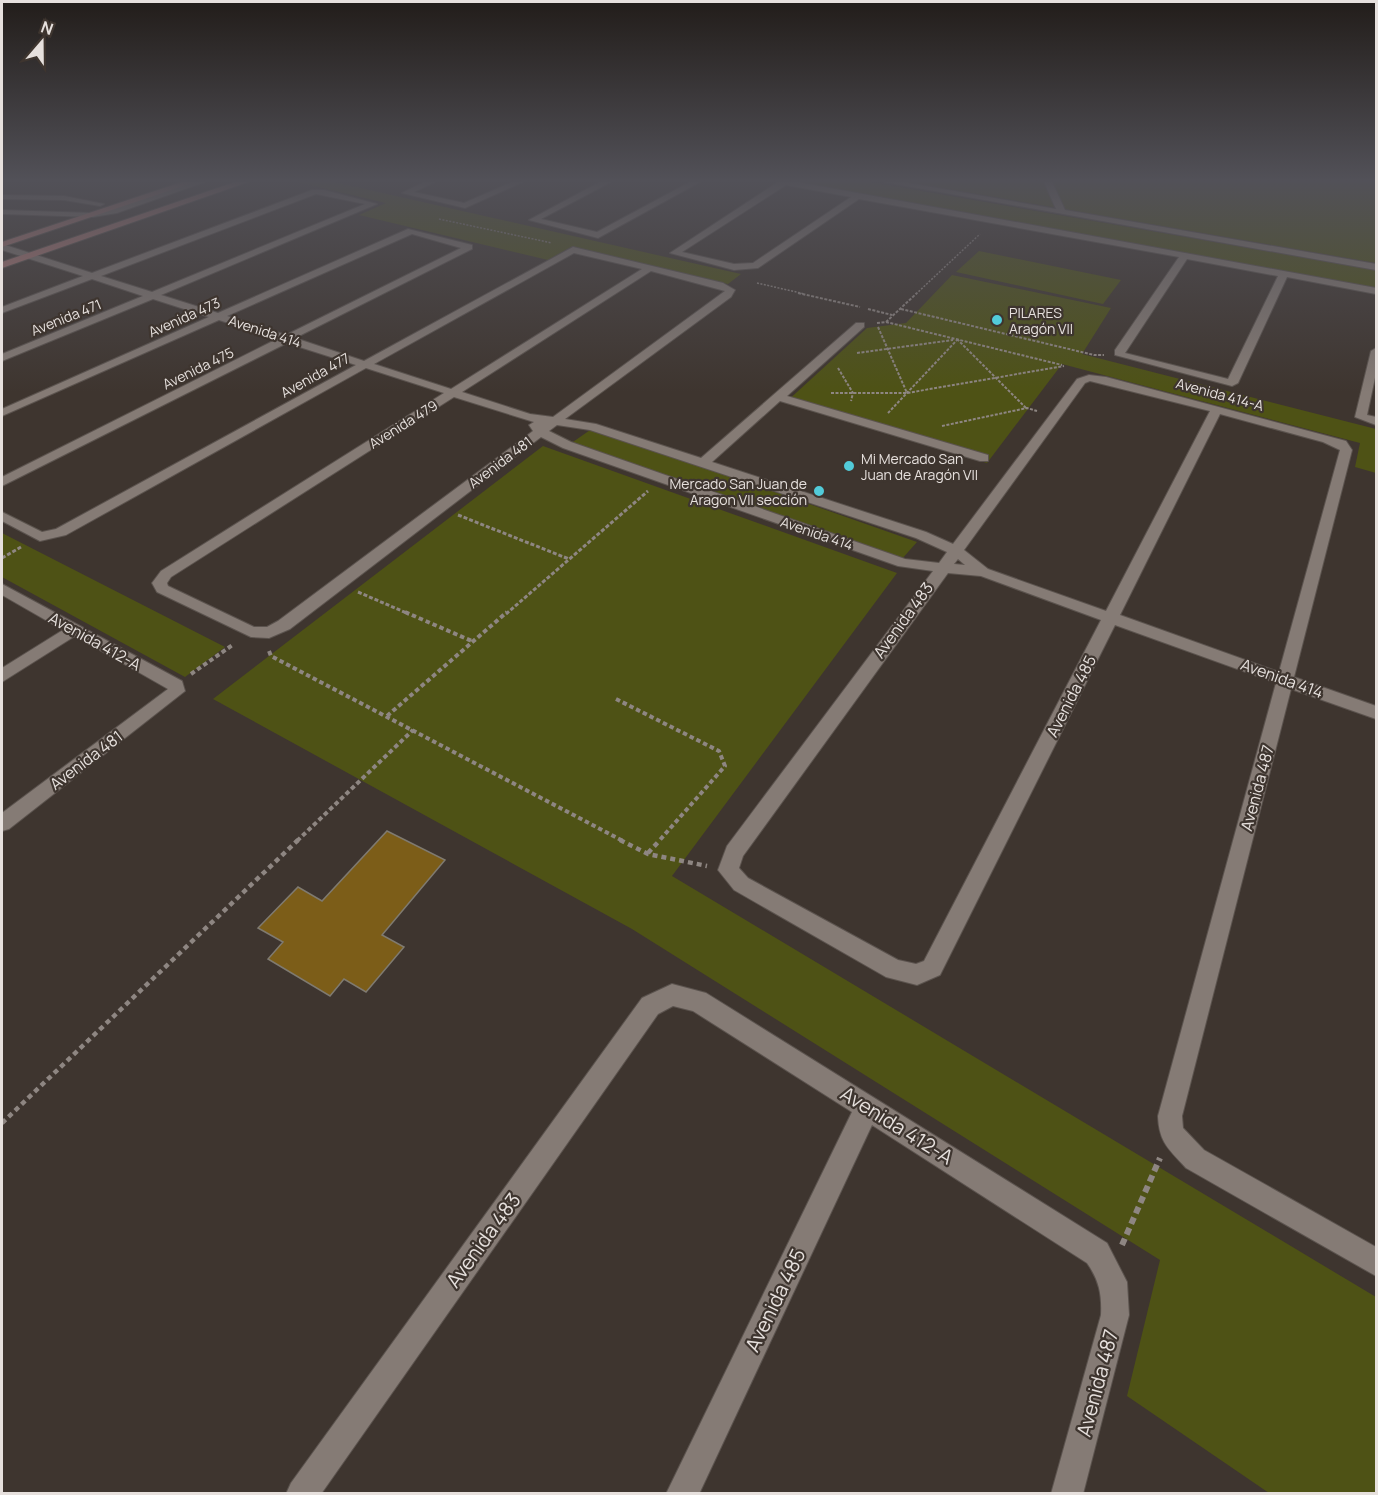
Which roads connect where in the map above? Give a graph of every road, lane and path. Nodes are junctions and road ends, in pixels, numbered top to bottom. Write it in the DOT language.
graph roads {
  1 [pos="18,252"];
  2 [pos="42,252"];
  3 [pos="157,252"];
  4 [pos="259,252"];
  5 [pos="364,252"];
  6 [pos="460,252"];
  7 [pos="570,252"];
  8 [pos="581,252"];
  9 [pos="676,252"];
  10 [pos="776,252"];
  11 [pos="960,252"];
  12 [pos="1161,252"];
  13 [pos="1289,252"];
  14 [pos="30,256"];
  15 [pos="1184,256"];
  16 [pos="2,265"];
  17 [pos="1377,267"];
  18 [pos="650,268"];
  19 [pos="747,268"];
  20 [pos="1284,274"];
  21 [pos="92,276"];
  22 [pos="1377,291"];
  23 [pos="154,296"];
  24 [pos="900,309"];
  25 [pos="2,310"];
  26 [pos="893,315"];
  27 [pos="219,316"];
  28 [pos="876,323"];
  29 [pos="860,325"];
  30 [pos="290,339"];
  31 [pos="957,339"];
  32 [pos="888,350"];
  33 [pos="1377,351"];
  34 [pos="828,353"];
  35 [pos="1094,355"];
  36 [pos="1120,355"];
  37 [pos="2,358"];
  38 [pos="366,364"];
  39 [pos="1064,366"];
  40 [pos="1073,368"];
  41 [pos="1089,370"];
  42 [pos="995,378"];
  43 [pos="454,392"];
  44 [pos="829,393"];
  45 [pos="853,393"];
  46 [pos="907,393"];
  47 [pos="779,397"];
  48 [pos="1027,408"];
  49 [pos="1217,409"];
  50 [pos="2,413"];
  51 [pos="1055,416"];
  52 [pos="528,417"];
  53 [pos="848,417"];
  54 [pos="558,420"];
  55 [pos="1377,421"];
  56 [pos="876,426"];
  57 [pos="540,432"];
  58 [pos="903,434"];
  59 [pos="1342,444"];
  60 [pos="984,458"];
  61 [pos="703,463"];
  62 [pos="662,479"];
  63 [pos="2,482"];
  64 [pos="439,508"];
  65 [pos="2,516"];
  66 [pos="955,550"];
  67 [pos="569,559"];
  68 [pos="940,569"];
  69 [pos="983,572"];
  70 [pos="339,584"];
  71 [pos="2,589"];
  72 [pos="1111,617"];
  73 [pos="74,630"];
  74 [pos="250,632"];
  75 [pos="474,642"];
  76 [pos="271,656"];
  77 [pos="2,676"];
  78 [pos="1287,680"];
  79 [pos="173,691"];
  80 [pos="616,699"];
  81 [pos="1377,713"];
  82 [pos="387,716"];
  83 [pos="413,730"];
  84 [pos="2,823"];
  85 [pos="648,854"];
  86 [pos="728,870"];
  87 [pos="672,995"];
  88 [pos="868,1107"];
  89 [pos="2,1123"];
  90 [pos="1171,1133"];
  91 [pos="1377,1262"];
  92 [pos="1111,1271"];
  93 [pos="302,1494"];
  94 [pos="682,1494"];
  95 [pos="1067,1494"];
  1 -- 14 [label="street, Avenida 414"];
  2 -- 14 [label="main road"];
  3 -- 21 [label="street, Avenida 471"];
  4 -- 23 [label="street, Avenida 471"];
  5 -- 27 [label="street, Avenida 473"];
  6 -- 30 [label="street, Avenida 475"];
  7 -- 38 [label="street, Avenida 477"];
  8 -- 18 [label="street, Avenida 477"];
  9 -- 19 [label="street"];
  10 -- 19 [label="street"];
  11 -- 24 [label="path"];
  12 -- 15 [label="street"];
  13 -- 17 [label="street"];
  14 -- 16 [label="main road"];
  14 -- 21 [label="street, Avenida 414"];
  15 -- 20 [label="street"];
  15 -- 36 [label="street"];
  18 -- 43 [label="street, Avenida 479"];
  18 -- 54 [label="street, Avenida 481"];
  19 -- 26 [label="path"];
  20 -- 22 [label="street"];
  20 -- 36 [label="street, Avenida 414-A"];
  21 -- 23 [label="street, Avenida 414"];
  21 -- 25 [label="street"];
  23 -- 27 [label="street, Avenida 414"];
  23 -- 37 [label="street, Avenida 471"];
  24 -- 26 [label="path"];
  24 -- 35 [label="path"];
  26 -- 31 [label="path"];
  27 -- 30 [label="street, Avenida 414"];
  27 -- 50 [label="street, Avenida 473"];
  28 -- 32 [label="path"];
  29 -- 34 [label="street"];
  30 -- 38 [label="street, Avenida 414"];
  30 -- 63 [label="street, Avenida 475"];
  31 -- 32 [label="path"];
  31 -- 39 [label="path"];
  31 -- 42 [label="path"];
  31 -- 46 [label="path"];
  32 -- 34 [label="path"];
  32 -- 46 [label="path"];
  33 -- 55 [label="street"];
  34 -- 45 [label="path"];
  34 -- 47 [label="street"];
  35 -- 36 [label="path"];
  35 -- 41 [label="path"];
  38 -- 43 [label="street, Avenida 414"];
  38 -- 65 [label="street, Avenida 477"];
  39 -- 40 [label="path"];
  39 -- 42 [label="path"];
  41 -- 49 [label="street, Avenida 414-A"];
  41 -- 51 [label="street, Avenida 483"];
  42 -- 46 [label="path"];
  42 -- 48 [label="path"];
  43 -- 52 [label="street, Avenida 414"];
  43 -- 74 [label="street, Avenida 479"];
  44 -- 45 [label="path"];
  45 -- 46 [label="path"];
  45 -- 53 [label="path"];
  46 -- 56 [label="path"];
  47 -- 53 [label="street"];
  47 -- 61 [label="street"];
  48 -- 51 [label="path"];
  48 -- 58 [label="path"];
  49 -- 59 [label="street, Avenida 414-A"];
  49 -- 72 [label="street, Avenida 485"];
  51 -- 66 [label="street, Avenida 483"];
  52 -- 54 [label="street, Avenida 414"];
  52 -- 57 [label="street, Avenida 414"];
  53 -- 56 [label="street"];
  54 -- 57 [label="street, Avenida 481"];
  54 -- 61 [label="street, Avenida 414"];
  56 -- 58 [label="street"];
  57 -- 62 [label="street, Avenida 414"];
  57 -- 64 [label="street, Avenida 481"];
  58 -- 60 [label="street"];
  59 -- 78 [label="street, Avenida 487"];
  61 -- 66 [label="street, Avenida 414"];
  62 -- 67 [label="path"];
  62 -- 68 [label="street, Avenida 414"];
  64 -- 67 [label="path"];
  64 -- 70 [label="street, Avenida 481"];
  66 -- 68 [label="street, Avenida 483"];
  66 -- 69 [label="street, Avenida 414"];
  67 -- 75 [label="path"];
  68 -- 69 [label="street, Avenida 414"];
  68 -- 86 [label="street, Avenida 483"];
  69 -- 72 [label="street, Avenida 414"];
  70 -- 74 [label="street, Avenida 481"];
  70 -- 75 [label="path"];
  71 -- 73 [label="street, Avenida 412-A"];
  72 -- 78 [label="street, Avenida 414"];
  72 -- 86 [label="street, Avenida 485"];
  73 -- 77 [label="street"];
  73 -- 79 [label="street, Avenida 412-A"];
  74 -- 79 [label="path"];
  75 -- 82 [label="path"];
  76 -- 82 [label="path"];
  78 -- 81 [label="street, Avenida 414"];
  78 -- 90 [label="street, Avenida 487"];
  79 -- 84 [label="street, Avenida 481"];
  80 -- 85 [label="path"];
  82 -- 83 [label="path"];
  83 -- 85 [label="path"];
  83 -- 89 [label="path"];
  85 -- 86 [label="path"];
  87 -- 88 [label="street, Avenida 412-A"];
  87 -- 93 [label="street, Avenida 483"];
  88 -- 92 [label="street, Avenida 412-A"];
  88 -- 94 [label="street, Avenida 485"];
  90 -- 91 [label="street"];
  90 -- 92 [label="path"];
  92 -- 95 [label="street, Avenida 487"];
}
